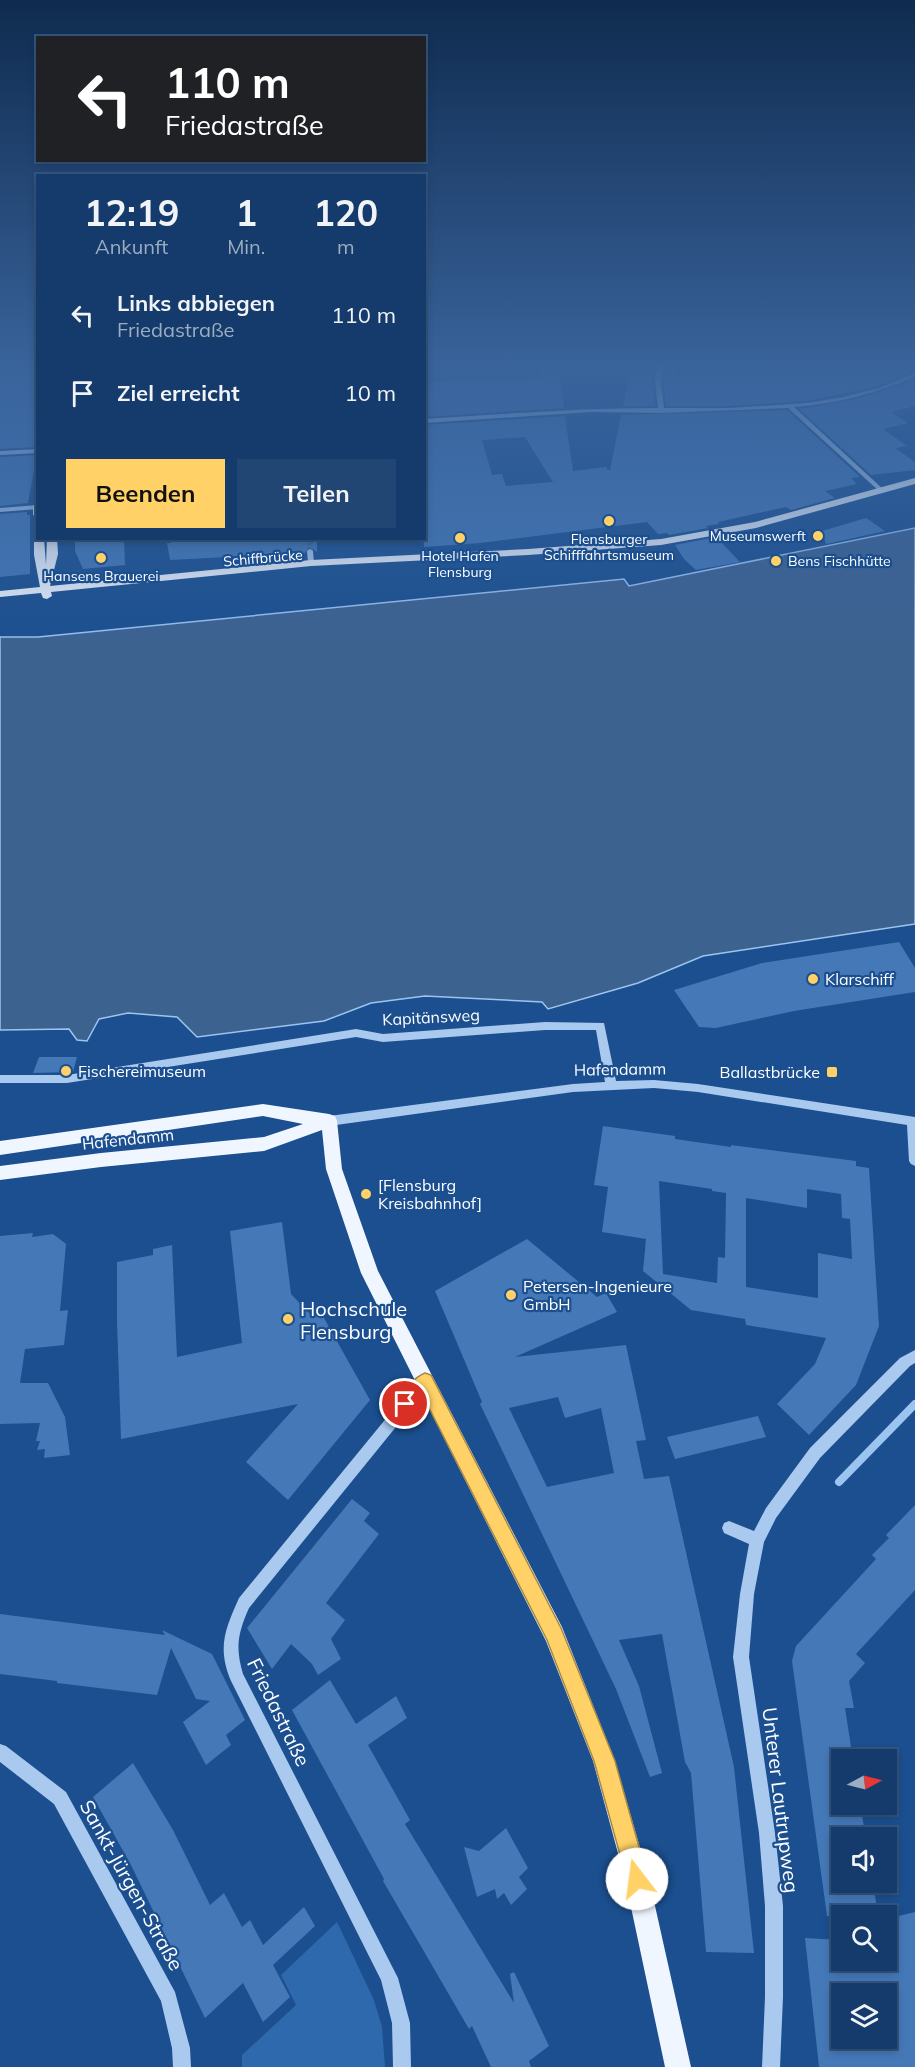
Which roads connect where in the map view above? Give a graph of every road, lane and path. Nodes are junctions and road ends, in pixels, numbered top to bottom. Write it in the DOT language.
graph roads {
  1 [pos="849,460"];
  2 [pos="915,481"];
  3 [pos="881,490"];
  4 [pos="36,507"];
  5 [pos="0,510"];
  6 [pos="39,540"];
  7 [pos="52,540"];
  8 [pos="310,551"];
  9 [pos="528,552"];
  10 [pos="311,562"];
  11 [pos="47,592"];
  12 [pos="0,594"];
  13 [pos="0,602"];
  14 [pos="0,1079"];
  15 [pos="611,1085"];
  16 [pos="328,1121"];
  17 [pos="913,1121"];
  18 [pos="0,1148"];
  19 [pos="915,1161"];
  20 [pos="0,1173"];
  21 [pos="915,1356"];
  22 [pos="425,1381"];
  23 [pos="729,1528"];
  24 [pos="757,1540"];
  25 [pos="0,1752"];
  26 [pos="182,2067"];
  27 [pos="402,2067"];
  28 [pos="678,2067"];
  29 [pos="771,2067"];
  1 -- 3 [label="street"];
  2 -- 3 [label="main road, Schiffbrücke"];
  3 -- 9 [label="main road, Schiffbrücke"];
  4 -- 5 [label="street"];
  6 -- 11 [label="main road"];
  7 -- 11 [label="main road"];
  8 -- 10 [label="street"];
  9 -- 10 [label="main road, Schiffbrücke"];
  9 -- 11 [label="main road, Schiffbrücke"];
  10 -- 11 [label="main road, Schiffbrücke"];
  11 -- 12 [label="main road, Schiffbrücke"];
  11 -- 13 [label="main road, Schiffbrücke"];
  14 -- 15 [label="street, Kapitänsweg"];
  15 -- 16 [label="street, Hafendamm"];
  15 -- 17 [label="street, Hafendamm"];
  16 -- 18 [label="main road, Hafendamm"];
  16 -- 20 [label="main road, Hafendamm"];
  16 -- 22 [label="main road"];
  17 -- 19 [label="street"];
  21 -- 24 [label="street, Unterer Lautrupweg"];
  22 -- 27 [label="street, Friedastraße"];
  22 -- 28 [label="main road"];
  23 -- 24 [label="street"];
  24 -- 29 [label="street, Unterer Lautrupweg"];
  25 -- 26 [label="street, Sankt-Jürgen-Straße"];
}
